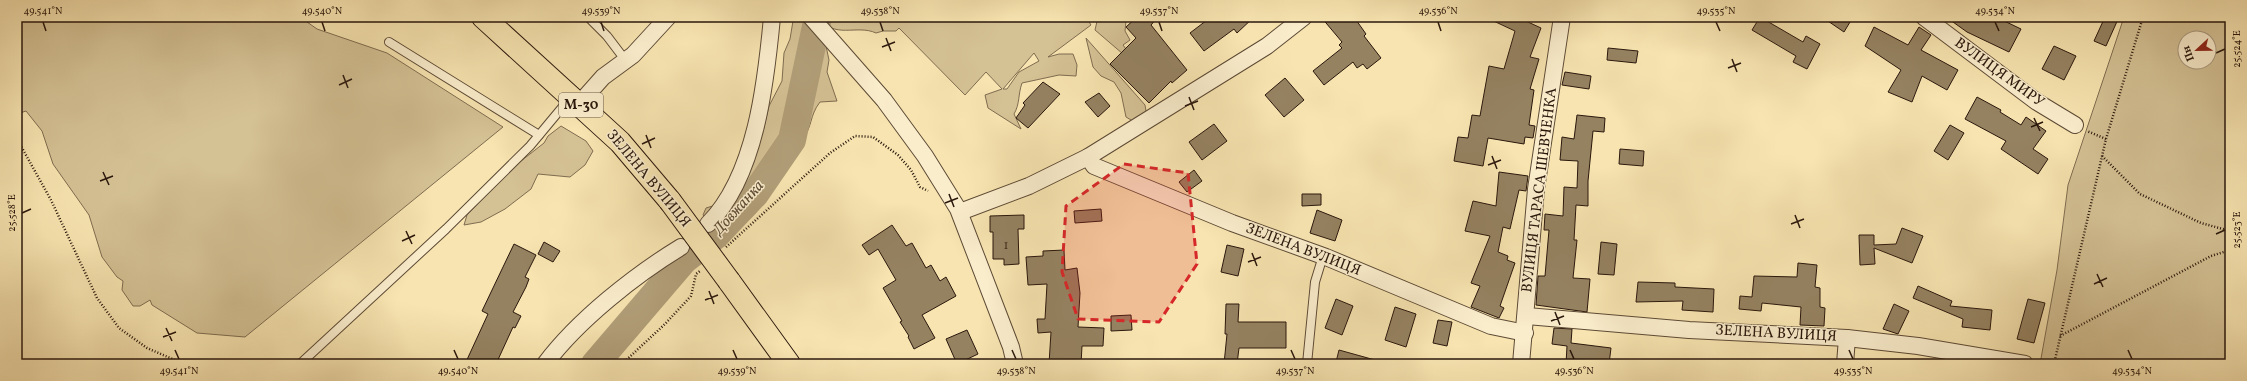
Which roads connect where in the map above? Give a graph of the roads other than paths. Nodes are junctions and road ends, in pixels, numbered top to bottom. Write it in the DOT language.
graph roads {
  1 [pos="483,17"];
  2 [pos="588,17"];
  3 [pos="668,17"];
  4 [pos="772,17"];
  5 [pos="1304,17"];
  6 [pos="1562,17"];
  7 [pos="1924,17"];
  8 [pos="814,20"];
  9 [pos="388,42"];
  10 [pos="626,61"];
  11 [pos="575,100"];
  12 [pos="2076,126"];
  13 [pos="539,135"];
  14 [pos="1088,157"];
  15 [pos="960,212"];
  16 [pos="708,224"];
  17 [pos="682,247"];
  18 [pos="1323,256"];
  19 [pos="1527,316"];
  20 [pos="1525,333"];
  21 [pos="1846,338"];
  22 [pos="2024,363"];
  23 [pos="300,364"];
  24 [pos="546,364"];
  25 [pos="789,364"];
  26 [pos="1014,364"];
  27 [pos="1307,364"];
  28 [pos="1521,364"];
  29 [pos="1845,364"];
  1 -- 11 [label="highway, ЗЕЛЕНА ВУЛИЦЯ / М-30"];
  2 -- 10 [label="lane"];
  3 -- 10 [label="street"];
  4 -- 16 [label="street"];
  5 -- 14 [label="street"];
  6 -- 19 [label="street, ВУЛИЦЯ ТАРАСА ШЕВЧЕНКА"];
  7 -- 12 [label="street, ВУЛИЦЯ МИРУ"];
  8 -- 15 [label="street"];
  9 -- 13 [label="lane"];
  10 -- 11 [label="street"];
  11 -- 13 [label="lane"];
  11 -- 25 [label="highway, ЗЕЛЕНА ВУЛИЦЯ / М-30, bridge"];
  13 -- 23 [label="lane"];
  14 -- 15 [label="street"];
  14 -- 18 [label="street, ЗЕЛЕНА ВУЛИЦЯ"];
  15 -- 26 [label="street"];
  17 -- 24 [label="street"];
  18 -- 20 [label="street, ЗЕЛЕНА ВУЛИЦЯ"];
  18 -- 27 [label="lane"];
  19 -- 20 [label="street, ВУЛИЦЯ ТАРАСА ШЕВЧЕНКА"];
  19 -- 21 [label="street, ЗЕЛЕНА ВУЛИЦЯ"];
  20 -- 28 [label="street, ВУЛИЦЯ ТАРАСА ШЕВЧЕНКА"];
  21 -- 22 [label="street, ЗЕЛЕНА ВУЛИЦЯ"];
  21 -- 29 [label="street"];
}
